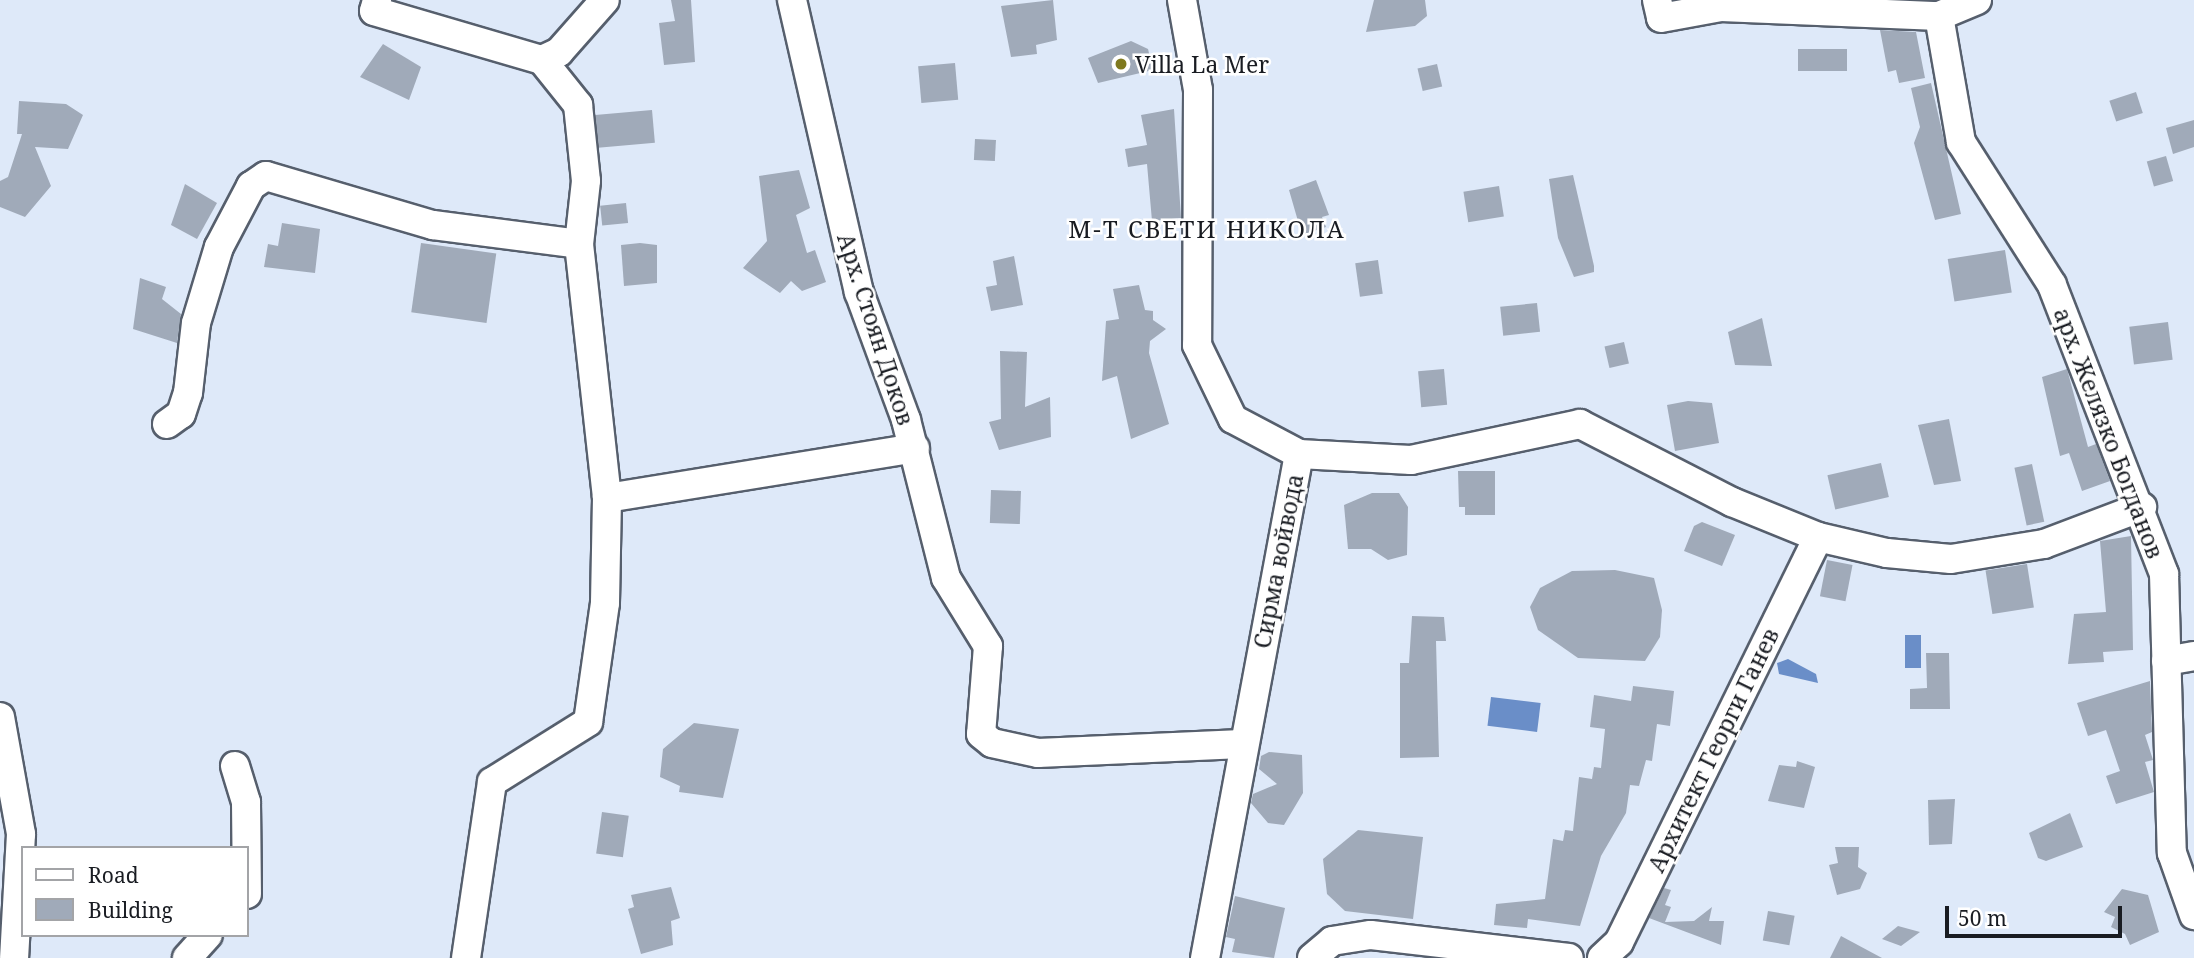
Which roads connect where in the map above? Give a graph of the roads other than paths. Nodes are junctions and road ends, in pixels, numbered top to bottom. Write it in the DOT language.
graph roads {
  1 [pos="606,0"];
  2 [pos="792,0"];
  3 [pos="1182,0"];
  4 [pos="1657,0"];
  5 [pos="1977,0"];
  6 [pos="375,6"];
  7 [pos="1939,16"];
  8 [pos="542,60"];
  9 [pos="579,244"];
  10 [pos="167,424"];
  11 [pos="915,448"];
  12 [pos="1299,454"];
  13 [pos="607,498"];
  14 [pos="2142,507"];
  15 [pos="1818,537"];
  16 [pos="2194,656"];
  17 [pos="2166,661"];
  18 [pos="0,717"];
  19 [pos="1242,744"];
  20 [pos="235,766"];
  21 [pos="246,846"];
  22 [pos="2194,915"];
  23 [pos="206,937"];
  24 [pos="14,958"];
  25 [pos="187,958"];
  26 [pos="466,958"];
  27 [pos="1205,958"];
  28 [pos="1312,958"];
  29 [pos="1569,958"];
  30 [pos="1602,958"];
  1 -- 8 [label="street"];
  2 -- 11 [label="street, Арх. Стоян Доков"];
  3 -- 12 [label="street, Сирма войвода"];
  4 -- 7 [label="street"];
  5 -- 7 [label="street"];
  6 -- 8 [label="street"];
  7 -- 14 [label="street, арх. Желязко Богданов"];
  8 -- 9 [label="street"];
  9 -- 10 [label="street"];
  9 -- 13 [label="street"];
  11 -- 13 [label="street"];
  11 -- 19 [label="street, Арх. Стоян Доков"];
  12 -- 15 [label="street"];
  12 -- 19 [label="street, Сирма войвода"];
  13 -- 26 [label="street"];
  14 -- 15 [label="street"];
  14 -- 17 [label="street, арх. Желязко Богданов"];
  15 -- 30 [label="street, Архитект Георги Ганев"];
  16 -- 17 [label="street"];
  17 -- 22 [label="street, арх. Желязко Богданов"];
  18 -- 24 [label="street"];
  19 -- 27 [label="street, Сирма войвода"];
  20 -- 21 [label="street"];
  23 -- 25 [label="street"];
  28 -- 29 [label="street"];
}
